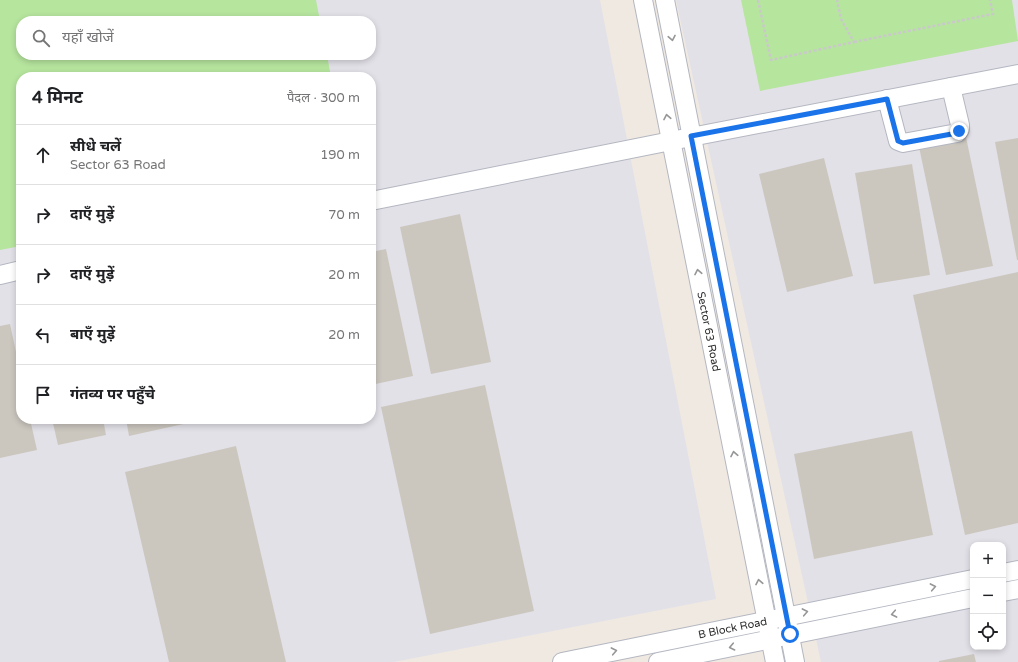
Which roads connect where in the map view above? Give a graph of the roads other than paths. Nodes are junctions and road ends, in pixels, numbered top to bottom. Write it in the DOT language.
graph roads {
  1 [pos="643,0"];
  2 [pos="665,0"];
  3 [pos="1018,74"];
  4 [pos="951,87"];
  5 [pos="887,99"];
  6 [pos="691,136"];
  7 [pos="671,141"];
  8 [pos="376,200"];
  9 [pos="16,271"];
  10 [pos="0,274"];
  11 [pos="1018,570"];
  12 [pos="1006,572"];
  13 [pos="970,580"];
  14 [pos="1018,589"];
  15 [pos="1006,591"];
  16 [pos="970,599"];
  17 [pos="786,616"];
  18 [pos="767,620"];
  19 [pos="790,634"];
  20 [pos="771,639"];
  21 [pos="562,662"];
  22 [pos="658,662"];
  23 [pos="775,662"];
  24 [pos="796,662"];
  7 -- 1 [label="street, Sector 63 Road, one-way"];
  2 -- 6 [label="street, Sector 63 Road, one-way"];
  3 -- 4 [label="street"];
  4 -- 5 [label="street"];
  4 -- 5 [label="street"];
  5 -- 6 [label="street"];
  6 -- 7 [label="street"];
  6 -- 17 [label="street, Sector 63 Road"];
  7 -- 8 [label="street"];
  18 -- 7 [label="street, Sector 63 Road, one-way"];
  9 -- 10 [label="street"];
  11 -- 12 [label="street"];
  17 -- 13 [label="street, B Block Road, one-way"];
  14 -- 15 [label="street"];
  16 -- 19 [label="street, B Block Road, one-way"];
  17 -- 18 [label="street, B Block Road"];
  17 -- 19 [label="street, Sector 63 Road"];
  18 -- 20 [label="street, Sector 63 Road"];
  21 -- 18 [label="street, B Block Road, one-way"];
  19 -- 20 [label="street, B Block Road"];
  19 -- 24 [label="street, Sector 63 Road"];
  20 -- 22 [label="street, B Block Road, one-way"];
  20 -- 23 [label="street, Sector 63 Road"];
}
